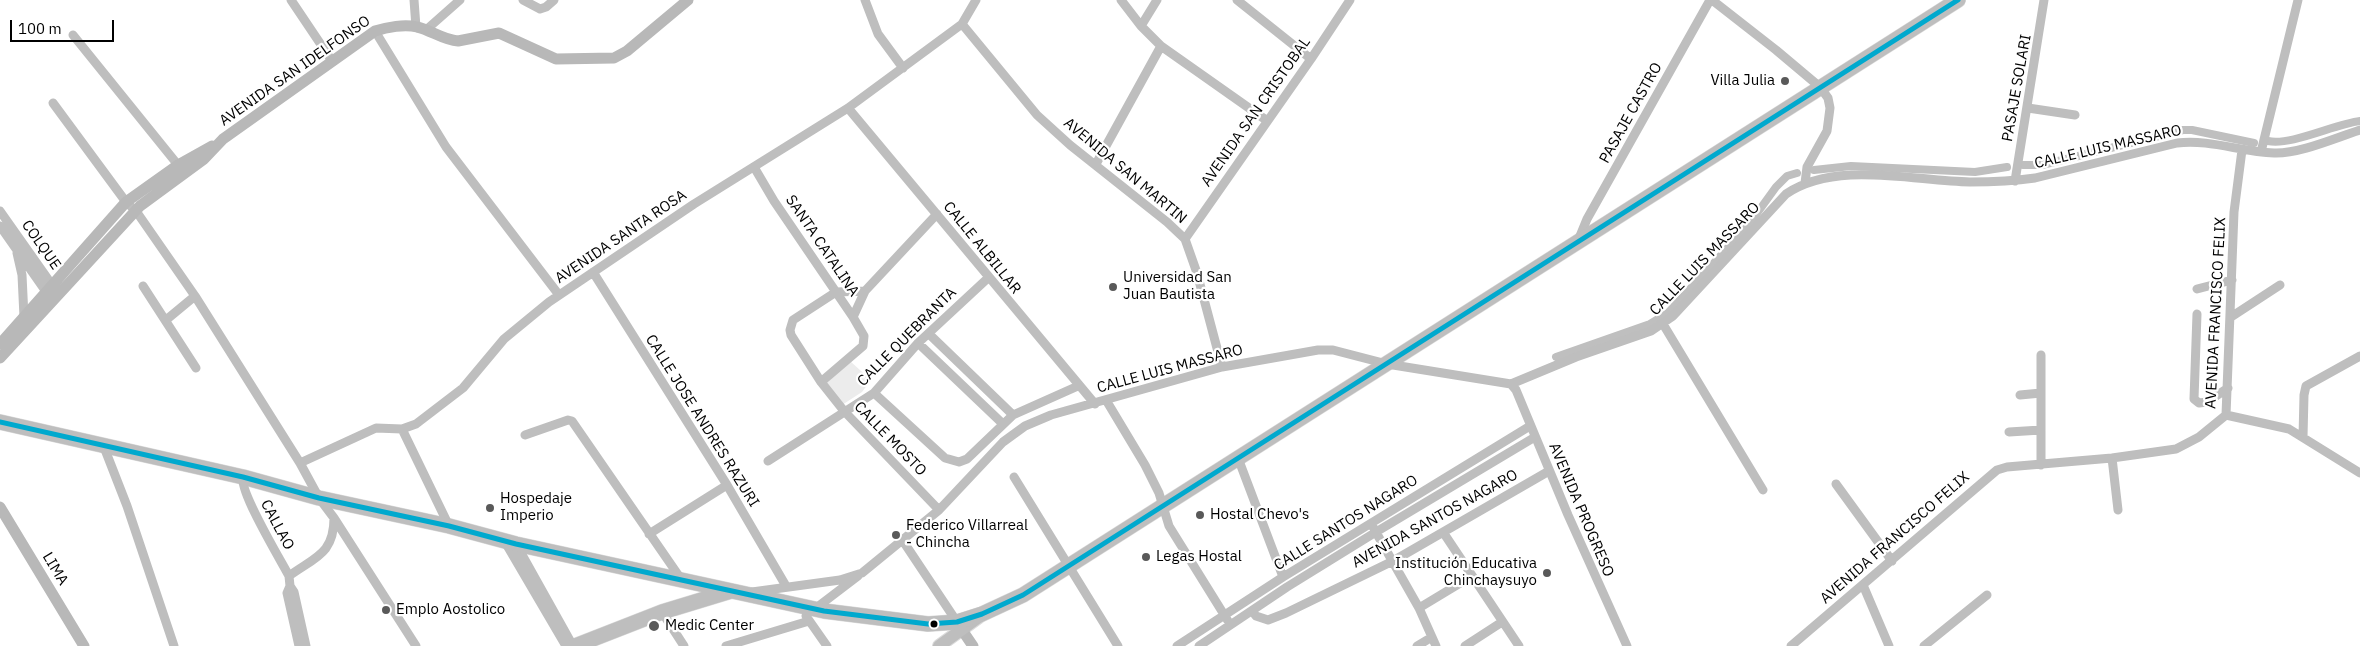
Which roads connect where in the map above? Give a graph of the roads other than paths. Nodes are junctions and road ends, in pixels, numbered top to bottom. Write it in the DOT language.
graph roads {
  1 [pos="291,0"];
  2 [pos="414,0"];
  3 [pos="460,0"];
  4 [pos="523,0"];
  5 [pos="554,0"];
  6 [pos="688,0"];
  7 [pos="865,0"];
  8 [pos="976,0"];
  9 [pos="1120,0"];
  10 [pos="1157,0"];
  11 [pos="1237,0"];
  12 [pos="1350,0"];
  13 [pos="1711,0"];
  14 [pos="1958,0"];
  15 [pos="2044,0"];
  16 [pos="2298,0"];
  17 [pos="962,24"];
  18 [pos="1141,26"];
  19 [pos="421,29"];
  20 [pos="375,31"];
  21 [pos="73,36"];
  22 [pos="1161,46"];
  23 [pos="1311,59"];
  24 [pos="332,61"];
  25 [pos="902,68"];
  26 [pos="1820,87"];
  27 [pos="53,103"];
  28 [pos="848,108"];
  29 [pos="2028,108"];
  30 [pos="2075,114"];
  31 [pos="1266,120"];
  32 [pos="2360,130"];
  33 [pos="221,141"];
  34 [pos="2242,150"];
  35 [pos="2261,152"];
  36 [pos="1096,164"];
  37 [pos="178,166"];
  38 [pos="754,168"];
  39 [pos="2015,181"];
  40 [pos="1805,183"];
  41 [pos="126,202"];
  42 [pos="0,211"];
  43 [pos="136,211"];
  44 [pos="937,214"];
  45 [pos="0,226"];
  46 [pos="1185,239"];
  47 [pos="1578,241"];
  48 [pos="15,248"];
  49 [pos="593,272"];
  50 [pos="988,278"];
  51 [pos="2232,280"];
  52 [pos="2280,285"];
  53 [pos="143,286"];
  54 [pos="49,288"];
  55 [pos="2197,289"];
  56 [pos="865,291"];
  57 [pos="836,292"];
  58 [pos="560,295"];
  59 [pos="195,296"];
  60 [pos="56,298"];
  61 [pos="2197,314"];
  62 [pos="24,317"];
  63 [pos="853,317"];
  64 [pos="2231,317"];
  65 [pos="166,320"];
  66 [pos="1663,324"];
  67 [pos="929,334"];
  68 [pos="918,343"];
  69 [pos="0,344"];
  70 [pos="2041,355"];
  71 [pos="2360,356"];
  72 [pos="0,358"];
  73 [pos="1387,364"];
  74 [pos="1222,367"];
  75 [pos="196,368"];
  76 [pos="821,382"];
  77 [pos="1511,384"];
  78 [pos="1078,386"];
  79 [pos="2228,388"];
  80 [pos="874,393"];
  81 [pos="2041,393"];
  82 [pos="2020,395"];
  83 [pos="1106,400"];
  84 [pos="1095,404"];
  85 [pos="844,411"];
  86 [pos="1013,415"];
  87 [pos="2226,415"];
  88 [pos="0,422"];
  89 [pos="1003,424"];
  90 [pos="1530,426"];
  91 [pos="402,429"];
  92 [pos="2041,430"];
  93 [pos="2009,432"];
  94 [pos="525,435"];
  95 [pos="1535,437"];
  96 [pos="2304,437"];
  97 [pos="104,447"];
  98 [pos="1238,458"];
  99 [pos="2112,458"];
  100 [pos="768,461"];
  101 [pos="300,463"];
  102 [pos="2041,465"];
  103 [pos="1549,470"];
  104 [pos="2360,473"];
  105 [pos="243,477"];
  106 [pos="1014,477"];
  107 [pos="1836,484"];
  108 [pos="726,485"];
  109 [pos="1763,490"];
  110 [pos="319,498"];
  111 [pos="1163,505"];
  112 [pos="0,507"];
  113 [pos="939,510"];
  114 [pos="2118,510"];
  115 [pos="334,518"];
  116 [pos="1371,523"];
  117 [pos="449,526"];
  118 [pos="1376,532"];
  119 [pos="1443,532"];
  120 [pos="648,534"];
  121 [pos="902,541"];
  122 [pos="510,543"];
  123 [pos="1892,561"];
  124 [pos="1393,562"];
  125 [pos="1070,565"];
  126 [pos="862,573"];
  127 [pos="288,576"];
  128 [pos="1472,576"];
  129 [pos="1283,577"];
  130 [pos="681,579"];
  131 [pos="290,586"];
  132 [pos="786,586"];
  133 [pos="1863,586"];
  134 [pos="739,592"];
  135 [pos="1987,595"];
  136 [pos="1419,608"];
  137 [pos="1252,611"];
  138 [pos="812,614"];
  139 [pos="664,615"];
  140 [pos="1225,616"];
  141 [pos="1502,622"];
  142 [pos="960,626"];
  143 [pos="1231,626"];
  144 [pos="1432,637"];
  145 [pos="84,646"];
  146 [pos="174,646"];
  147 [pos="299,646"];
  148 [pos="306,646"];
  149 [pos="416,646"];
  150 [pos="566,646"];
  151 [pos="574,646"];
  152 [pos="600,646"];
  153 [pos="684,646"];
  154 [pos="726,646"];
  155 [pos="826,646"];
  156 [pos="939,646"];
  157 [pos="972,646"];
  158 [pos="1118,646"];
  159 [pos="1177,646"];
  160 [pos="1199,646"];
  161 [pos="1417,646"];
  162 [pos="1436,646"];
  163 [pos="1465,646"];
  164 [pos="1519,646"];
  165 [pos="1627,646"];
  166 [pos="1792,646"];
  167 [pos="1889,646"];
  168 [pos="1924,646"];
  1 -- 24 [label="street"];
  2 -- 19 [label="street"];
  3 -- 19 [label="street"];
  4 -- 5 [label="street"];
  6 -- 19 [label="street, AVENIDA SAN IDELFONSO"];
  7 -- 25 [label="street"];
  8 -- 17 [label="street"];
  9 -- 18 [label="street"];
  10 -- 18 [label="street"];
  11 -- 23 [label="street"];
  12 -- 23 [label="street, AVENIDA SAN CRISTOBAL"];
  13 -- 26 [label="street"];
  13 -- 47 [label="street, PASAJE CASTRO"];
  14 -- 26 [label="highway"];
  15 -- 29 [label="street, PASAJE SOLARI"];
  16 -- 35 [label="street"];
  17 -- 25 [label="street, AVENIDA SANTA ROSA"];
  17 -- 36 [label="street, AVENIDA SAN MARTIN"];
  18 -- 22 [label="street"];
  19 -- 20 [label="street, AVENIDA SAN IDELFONSO"];
  20 -- 24 [label="street, AVENIDA SAN IDELFONSO"];
  20 -- 58 [label="street"];
  21 -- 37 [label="street"];
  22 -- 31 [label="street"];
  22 -- 36 [label="street"];
  23 -- 31 [label="street, AVENIDA SAN CRISTOBAL"];
  24 -- 33 [label="street, AVENIDA SAN IDELFONSO"];
  25 -- 28 [label="street, AVENIDA SANTA ROSA"];
  26 -- 40 [label="street"];
  26 -- 47 [label="highway"];
  27 -- 41 [label="street"];
  28 -- 38 [label="street, AVENIDA SANTA ROSA"];
  28 -- 44 [label="street, CALLE ALBILLAR"];
  29 -- 30 [label="street"];
  29 -- 39 [label="street, PASAJE SOLARI"];
  31 -- 46 [label="street, AVENIDA SAN CRISTOBAL"];
  32 -- 35 [label="street, CALLE LUIS MASSARO"];
  33 -- 37 [label="street, AVENIDA SAN IDELFONSO"];
  33 -- 43 [label="street, AVENIDA SAN IDELFONSO"];
  34 -- 35 [label="street, CALLE LUIS MASSARO"];
  34 -- 39 [label="street, CALLE LUIS MASSARO"];
  34 -- 51 [label="street, AVENIDA FRANCISCO FELIX"];
  36 -- 46 [label="street, AVENIDA SAN MARTIN"];
  37 -- 41 [label="street, AVENIDA SAN IDELFONSO"];
  38 -- 49 [label="street, AVENIDA SANTA ROSA"];
  38 -- 57 [label="street, SANTA CATALINA"];
  39 -- 40 [label="street, CALLE LUIS MASSARO"];
  40 -- 66 [label="street, CALLE LUIS MASSARO"];
  41 -- 43 [label="street"];
  41 -- 54 [label="street, AVENIDA SAN IDELFONSO"];
  42 -- 54 [label="street, COLQUE"];
  43 -- 59 [label="street"];
  43 -- 60 [label="street, AVENIDA SAN IDELFONSO"];
  44 -- 50 [label="street, CALLE ALBILLAR"];
  44 -- 56 [label="street"];
  45 -- 48 [label="street, COLQUE"];
  46 -- 74 [label="street, AVENIDA SAN MARTIN"];
  47 -- 73 [label="highway"];
  48 -- 54 [label="street, COLQUE"];
  48 -- 62 [label="street, COLQUE"];
  49 -- 58 [label="street, AVENIDA SANTA ROSA"];
  49 -- 108 [label="street, CALLE JOSE ANDRES RAZURI"];
  50 -- 67 [label="street, CALLE QUEBRANTA"];
  50 -- 78 [label="street, CALLE ALBILLAR"];
  51 -- 55 [label="street"];
  51 -- 64 [label="street, AVENIDA FRANCISCO FELIX"];
  52 -- 64 [label="street"];
  53 -- 65 [label="street"];
  54 -- 60 [label="street, COLQUE"];
  54 -- 62 [label="street, AVENIDA SAN IDELFONSO"];
  56 -- 57 [label="street"];
  56 -- 63 [label="street"];
  57 -- 63 [label="street, SANTA CATALINA"];
  57 -- 76 [label="street, CALLE MOSTO"];
  58 -- 91 [label="street, AVENIDA SANTA ROSA"];
  59 -- 65 [label="street"];
  59 -- 101 [label="street"];
  60 -- 72 [label="street, AVENIDA SAN IDELFONSO"];
  61 -- 79 [label="street"];
  62 -- 69 [label="street, AVENIDA SAN IDELFONSO"];
  63 -- 76 [label="street, SANTA CATALINA"];
  64 -- 79 [label="street, AVENIDA FRANCISCO FELIX"];
  65 -- 75 [label="street"];
  66 -- 77 [label="street, CALLE LUIS MASSARO"];
  66 -- 109 [label="street"];
  67 -- 68 [label="street, CALLE QUEBRANTA"];
  67 -- 86 [label="street"];
  68 -- 80 [label="street, CALLE QUEBRANTA"];
  68 -- 89 [label="street"];
  70 -- 81 [label="street"];
  71 -- 96 [label="street"];
  73 -- 74 [label="street, CALLE LUIS MASSARO"];
  73 -- 77 [label="street, CALLE LUIS MASSARO"];
  73 -- 98 [label="highway"];
  74 -- 83 [label="street, CALLE LUIS MASSARO"];
  76 -- 85 [label="street, CALLE MOSTO"];
  77 -- 90 [label="street, AVENIDA PROGRESO"];
  78 -- 84 [label="street, CALLE ALBILLAR"];
  78 -- 86 [label="street"];
  79 -- 87 [label="street, AVENIDA FRANCISCO FELIX"];
  80 -- 85 [label="street, CALLE QUEBRANTA"];
  80 -- 89 [label="street"];
  81 -- 82 [label="street"];
  81 -- 92 [label="street"];
  83 -- 84 [label="street, CALLE LUIS MASSARO"];
  83 -- 111 [label="street"];
  84 -- 113 [label="street, CALLE LUIS MASSARO"];
  85 -- 100 [label="street, CALLE QUEBRANTA"];
  85 -- 113 [label="street, CALLE MOSTO"];
  86 -- 89 [label="street"];
  87 -- 96 [label="street"];
  87 -- 99 [label="street, AVENIDA FRANCISCO FELIX"];
  88 -- 97 [label="highway"];
  90 -- 95 [label="street, AVENIDA PROGRESO"];
  90 -- 116 [label="street, CALLE SANTOS NAGARO"];
  91 -- 101 [label="street, AVENIDA SANTA ROSA"];
  91 -- 117 [label="street"];
  92 -- 93 [label="street"];
  92 -- 102 [label="street"];
  94 -- 120 [label="street"];
  95 -- 103 [label="street, AVENIDA PROGRESO"];
  95 -- 118 [label="street, CALLE SANTOS NAGARO"];
  96 -- 104 [label="street"];
  97 -- 105 [label="highway"];
  97 -- 146 [label="street"];
  98 -- 111 [label="highway"];
  98 -- 129 [label="street"];
  99 -- 102 [label="street, AVENIDA FRANCISCO FELIX"];
  99 -- 114 [label="street"];
  101 -- 110 [label="street"];
  102 -- 123 [label="street, AVENIDA FRANCISCO FELIX"];
  103 -- 119 [label="street, AVENIDA SANTOS NAGARO"];
  103 -- 165 [label="street, AVENIDA PROGRESO"];
  105 -- 110 [label="highway"];
  105 -- 127 [label="street, CALLAO"];
  106 -- 125 [label="street"];
  107 -- 123 [label="street"];
  108 -- 120 [label="street"];
  108 -- 132 [label="street, CALLE JOSE ANDRES RAZURI"];
  110 -- 115 [label="street"];
  110 -- 117 [label="highway"];
  111 -- 125 [label="highway"];
  111 -- 140 [label="street"];
  112 -- 145 [label="street, LIMA"];
  113 -- 121 [label="street, CALLE LUIS MASSARO"];
  115 -- 127 [label="street"];
  115 -- 149 [label="street"];
  116 -- 118 [label="street"];
  116 -- 129 [label="street, CALLE SANTOS NAGARO"];
  117 -- 122 [label="highway"];
  118 -- 124 [label="street"];
  118 -- 137 [label="street, CALLE SANTOS NAGARO"];
  119 -- 124 [label="street, AVENIDA SANTOS NAGARO"];
  119 -- 128 [label="street"];
  120 -- 130 [label="street"];
  121 -- 126 [label="street, CALLE LUIS MASSARO"];
  121 -- 142 [label="street"];
  122 -- 130 [label="highway"];
  122 -- 150 [label="street"];
  122 -- 151 [label="street"];
  123 -- 133 [label="street, AVENIDA FRANCISCO FELIX"];
  124 -- 136 [label="street"];
  124 -- 137 [label="street, AVENIDA SANTOS NAGARO"];
  125 -- 142 [label="highway"];
  125 -- 158 [label="street"];
  126 -- 132 [label="street, CALLE LUIS MASSARO"];
  126 -- 138 [label="street, CALLE LUIS MASSARO"];
  127 -- 131 [label="street, CALLAO"];
  128 -- 136 [label="street"];
  128 -- 141 [label="street"];
  129 -- 140 [label="street, CALLE SANTOS NAGARO"];
  130 -- 134 [label="highway"];
  131 -- 147 [label="street, CALLAO"];
  131 -- 148 [label="street, CALLAO"];
  132 -- 134 [label="street, CALLE LUIS MASSARO"];
  133 -- 166 [label="street, AVENIDA FRANCISCO FELIX"];
  133 -- 167 [label="street"];
  134 -- 138 [label="highway"];
  134 -- 139 [label="highway"];
  135 -- 168 [label="street"];
  136 -- 144 [label="street"];
  137 -- 143 [label="street, CALLE SANTOS NAGARO"];
  138 -- 142 [label="highway"];
  138 -- 154 [label="street"];
  138 -- 155 [label="street"];
  139 -- 151 [label="highway"];
  139 -- 152 [label="highway"];
  139 -- 153 [label="street"];
  140 -- 143 [label="street"];
  140 -- 159 [label="street, CALLE SANTOS NAGARO"];
  141 -- 163 [label="street"];
  141 -- 164 [label="street"];
  142 -- 156 [label="main road"];
  142 -- 157 [label="street"];
  143 -- 160 [label="street, CALLE SANTOS NAGARO"];
  144 -- 161 [label="street"];
  144 -- 162 [label="street"];
}
